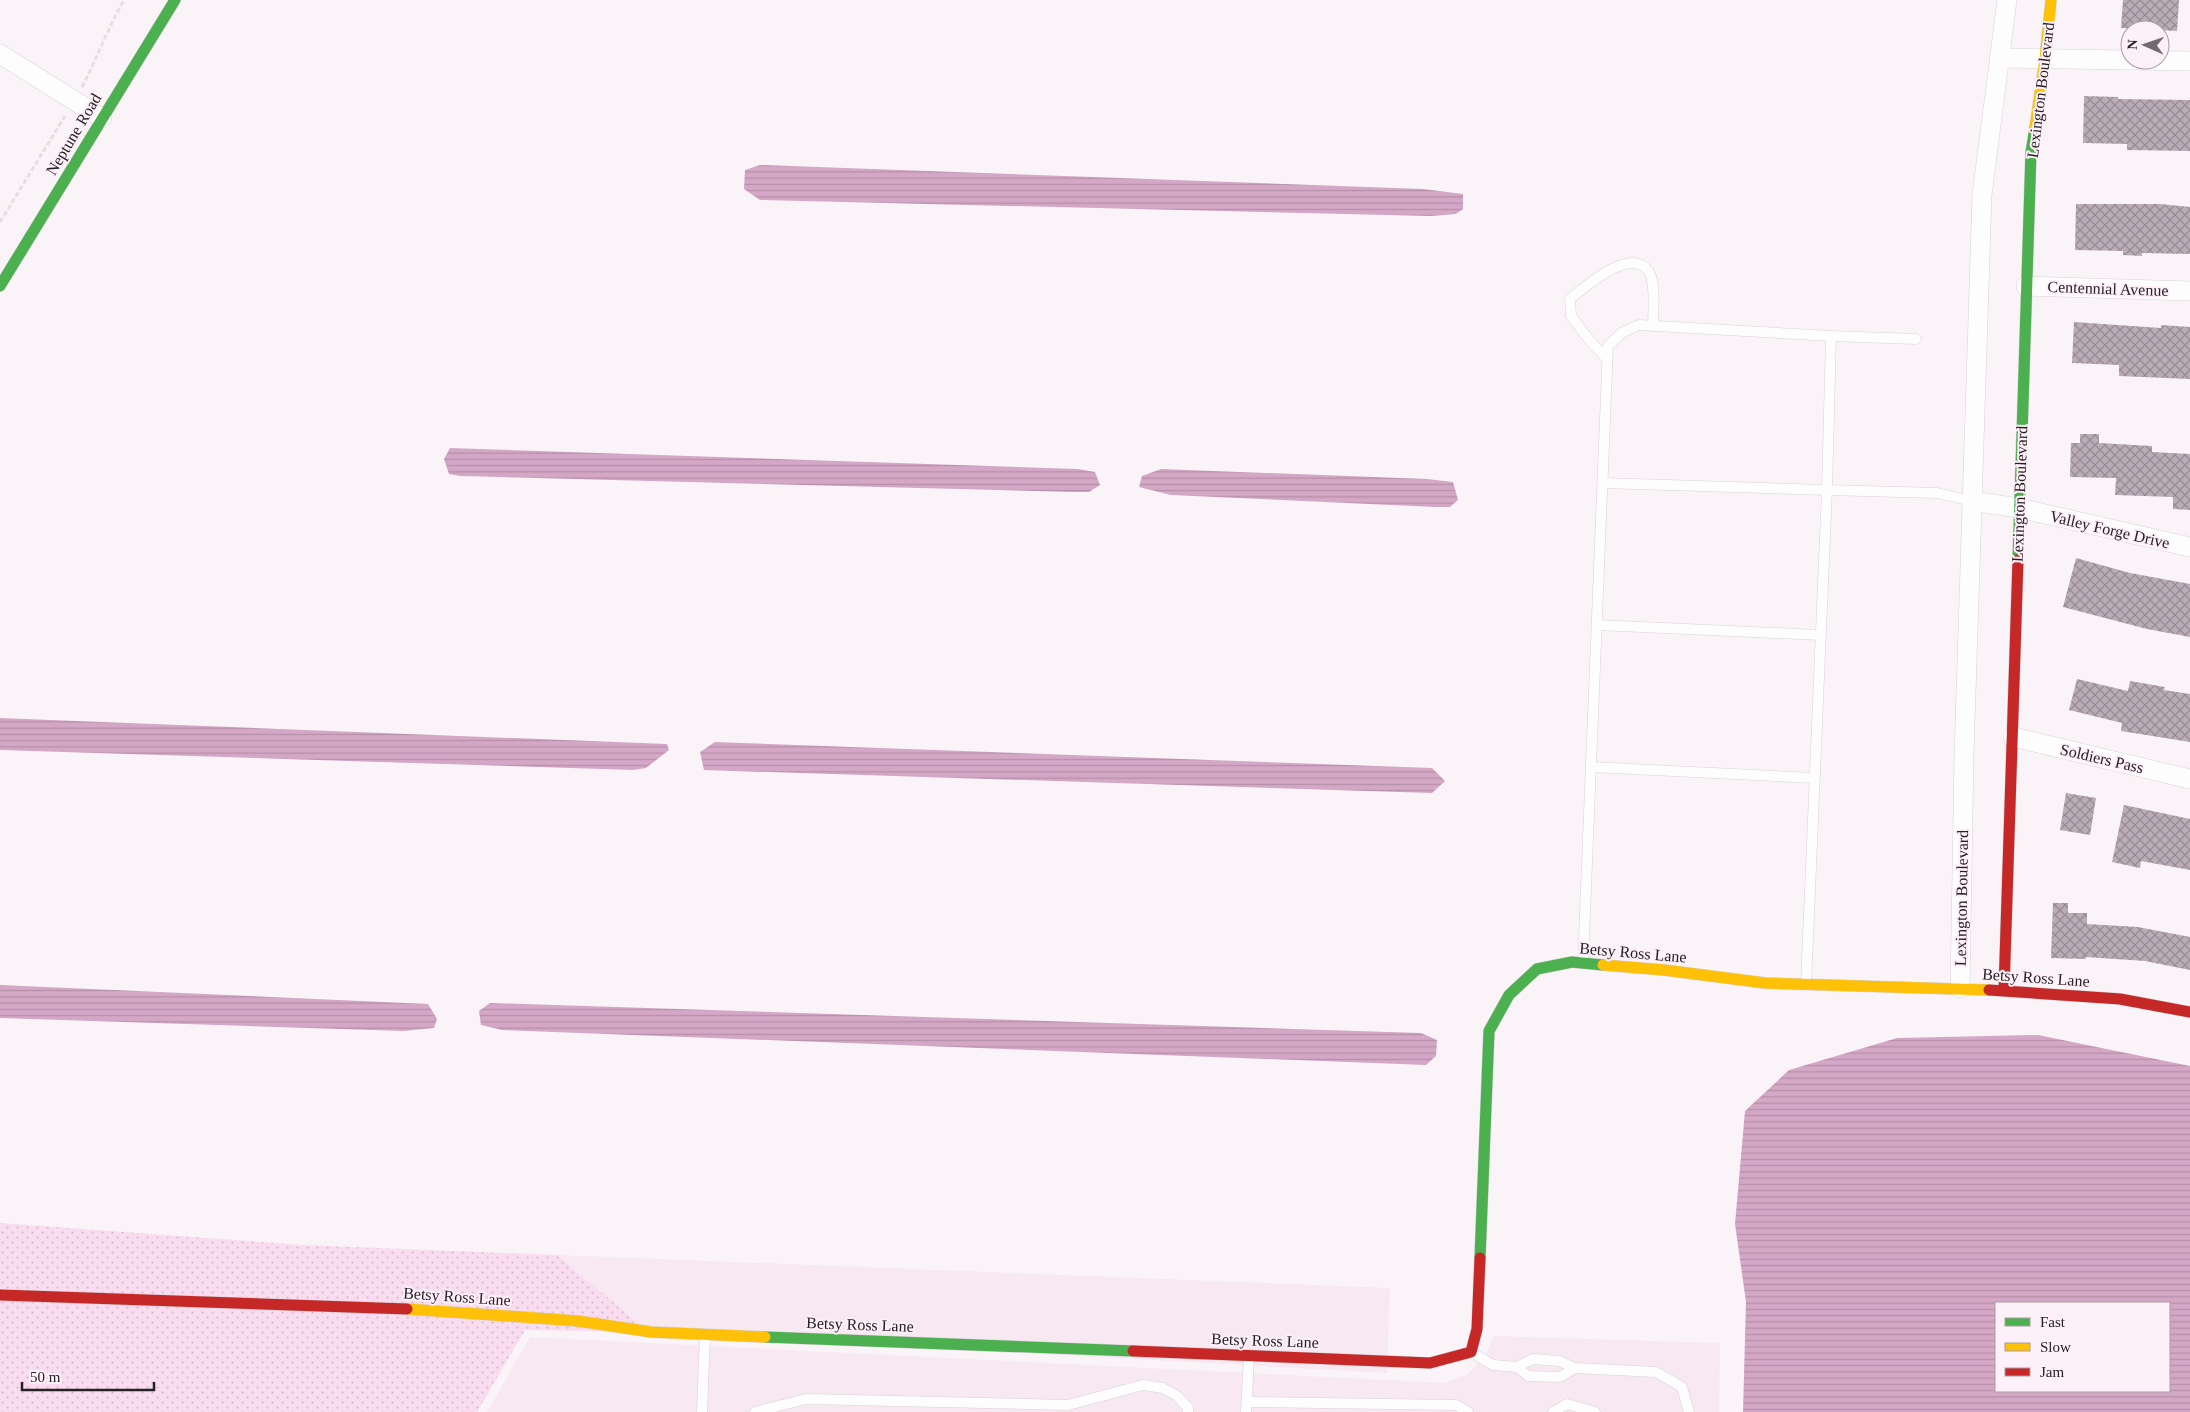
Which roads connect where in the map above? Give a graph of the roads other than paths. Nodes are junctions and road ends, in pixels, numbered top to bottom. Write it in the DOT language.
graph roads {
  1 [pos="175,0"];
  2 [pos="2007,0"];
  3 [pos="2051,0"];
  4 [pos="0,54"];
  5 [pos="2000,58"];
  6 [pos="2045,59"];
  7 [pos="2190,62"];
  8 [pos="102,118"];
  9 [pos="0,286"];
  10 [pos="2026,286"];
  11 [pos="2190,291"];
  12 [pos="1653,326"];
  13 [pos="1831,336"];
  14 [pos="1916,339"];
  15 [pos="1608,359"];
  16 [pos="1602,484"];
  17 [pos="1827,490"];
  18 [pos="1972,501"];
  19 [pos="2018,508"];
  20 [pos="2190,547"];
  21 [pos="1597,625"];
  22 [pos="1820,635"];
  23 [pos="2013,737"];
  24 [pos="1591,767"];
  25 [pos="1814,778"];
  26 [pos="2190,778"];
  27 [pos="1583,963"];
  28 [pos="1806,984"];
  29 [pos="1960,988"];
  30 [pos="2004,990"];
  31 [pos="2190,1012"];
  32 [pos="0,1295"];
  33 [pos="705,1334"];
  34 [pos="1471,1352"];
  35 [pos="1249,1356"];
  36 [pos="1517,1367"];
  37 [pos="1575,1368"];
  38 [pos="1246,1407"];
  39 [pos="702,1412"];
  40 [pos="755,1412"];
  41 [pos="1188,1412"];
  42 [pos="1468,1412"];
  43 [pos="1553,1412"];
  44 [pos="1595,1412"];
  45 [pos="1690,1412"];
  1 -- 8 [label="street, Neptune Road"];
  2 -- 5 [label="street, Lexington Boulevard"];
  3 -- 6 [label="street, Lexington Boulevard"];
  4 -- 8 [label="street"];
  5 -- 6 [label="street"];
  5 -- 18 [label="street, Lexington Boulevard"];
  6 -- 7 [label="street"];
  6 -- 10 [label="street, Lexington Boulevard"];
  8 -- 9 [label="street, Neptune Road"];
  10 -- 11 [label="street, Centennial Avenue"];
  10 -- 19 [label="street, Lexington Boulevard"];
  12 -- 13 [label="lane"];
  12 -- 15 [label="lane"];
  12 -- 15 [label="lane"];
  13 -- 14 [label="lane"];
  13 -- 17 [label="lane"];
  15 -- 16 [label="lane"];
  16 -- 17 [label="lane"];
  16 -- 21 [label="lane"];
  17 -- 18 [label="lane"];
  17 -- 22 [label="lane"];
  18 -- 19 [label="street, Valley Forge Drive"];
  18 -- 29 [label="street, Lexington Boulevard"];
  19 -- 20 [label="street, Valley Forge Drive"];
  19 -- 23 [label="street, Lexington Boulevard"];
  21 -- 22 [label="lane"];
  21 -- 24 [label="lane"];
  22 -- 25 [label="lane"];
  23 -- 26 [label="street, Soldiers Pass"];
  23 -- 30 [label="street, Lexington Boulevard"];
  24 -- 25 [label="lane"];
  24 -- 27 [label="lane"];
  25 -- 28 [label="lane"];
  27 -- 28 [label="street, Betsy Ross Lane"];
  27 -- 34 [label="street, Betsy Ross Lane"];
  28 -- 29 [label="street, Betsy Ross Lane"];
  29 -- 30 [label="street, Betsy Ross Lane"];
  30 -- 31 [label="street, Betsy Ross Lane"];
  32 -- 33 [label="street, Betsy Ross Lane"];
  33 -- 35 [label="street, Betsy Ross Lane"];
  33 -- 39 [label="lane"];
  34 -- 35 [label="street, Betsy Ross Lane"];
  34 -- 36 [label="lane"];
  35 -- 38 [label="lane"];
  36 -- 37 [label="lane"];
  36 -- 37 [label="lane"];
  37 -- 45 [label="lane"];
  38 -- 42 [label="lane"];
  40 -- 41 [label="lane"];
  43 -- 44 [label="lane"];
}
